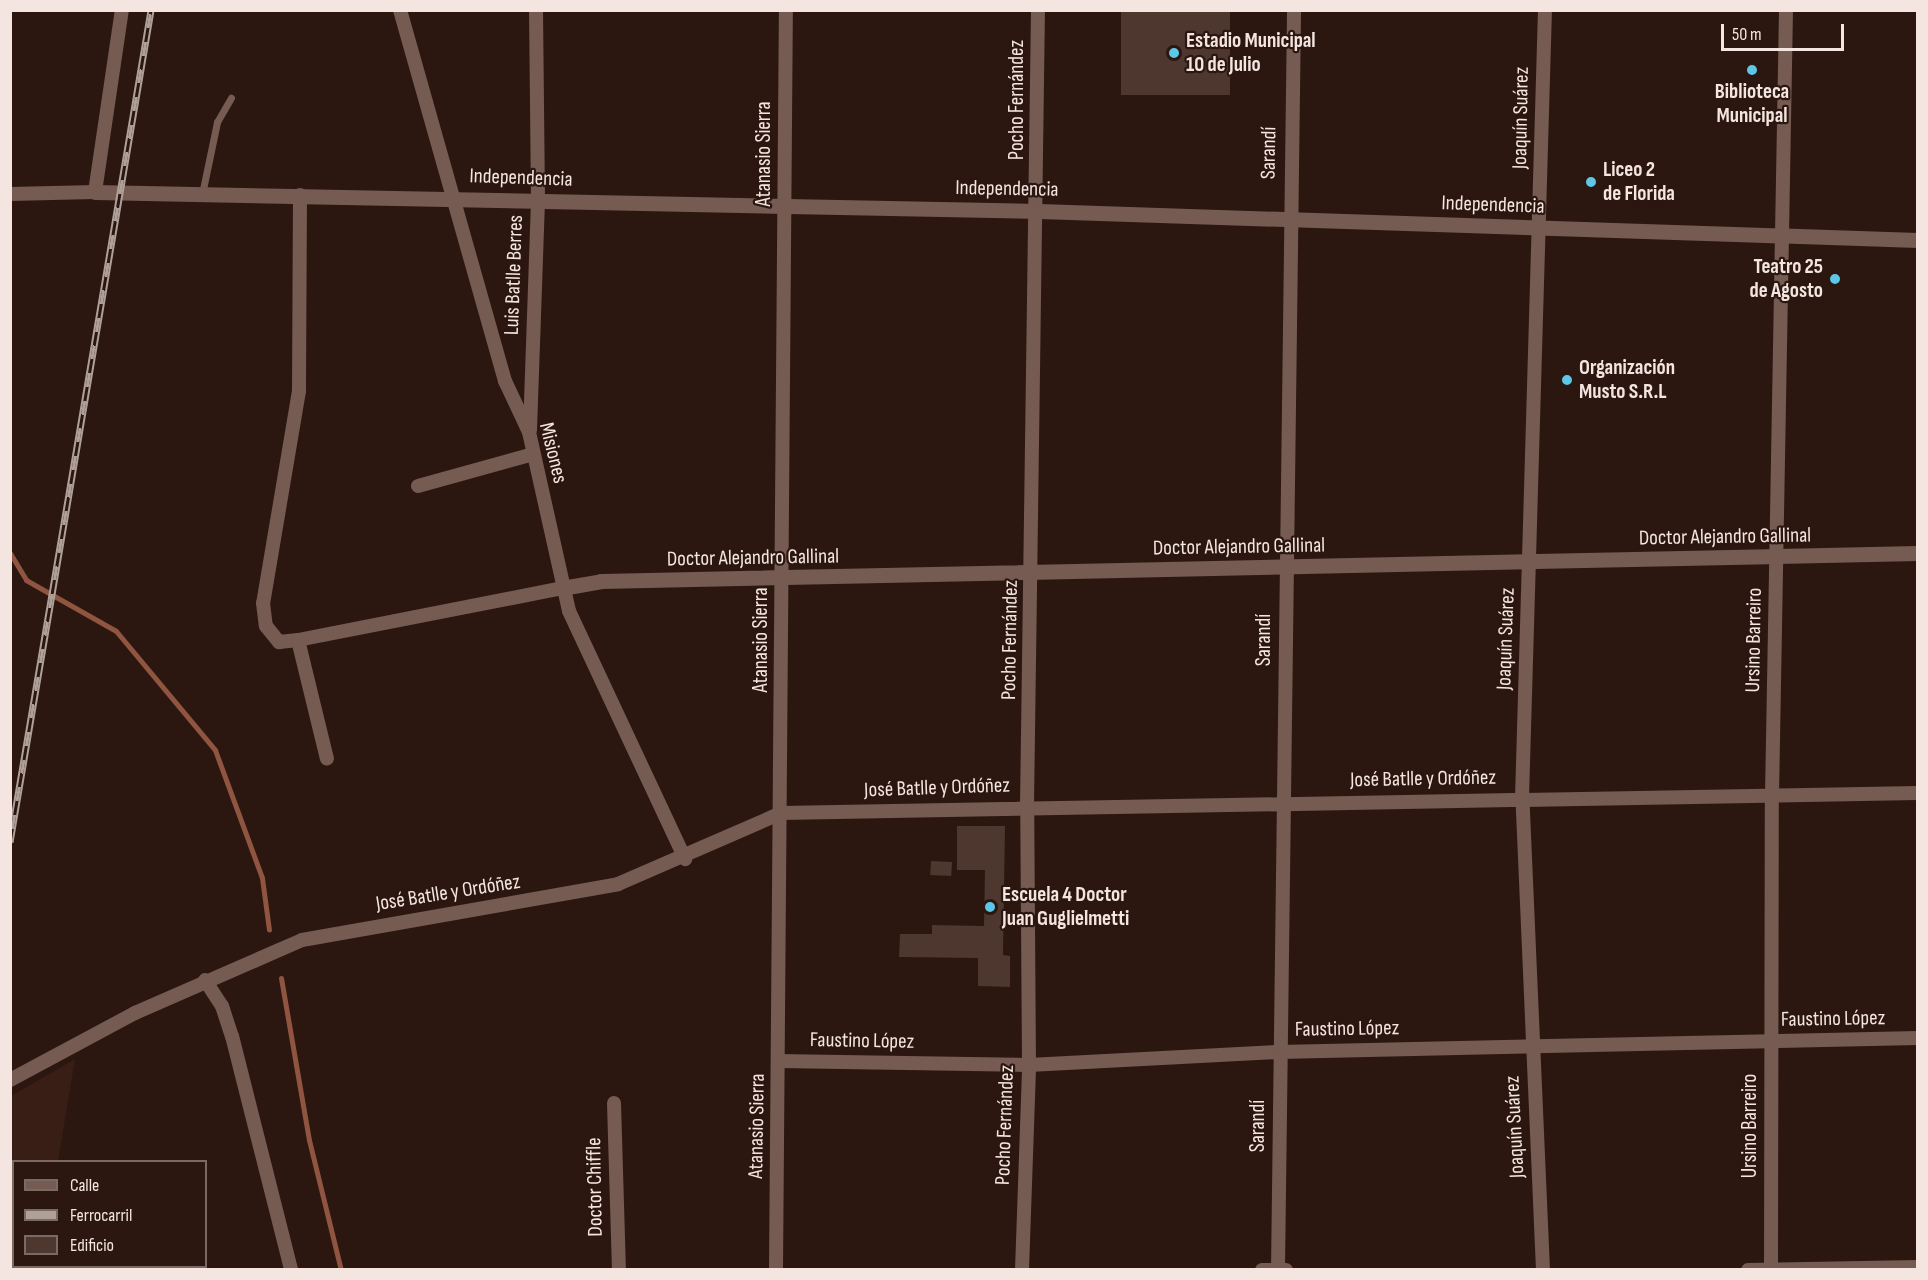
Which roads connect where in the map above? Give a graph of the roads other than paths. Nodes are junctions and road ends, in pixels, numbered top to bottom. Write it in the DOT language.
graph roads {
  1 [pos="122,10"];
  2 [pos="400,10"];
  3 [pos="536,10"];
  4 [pos="786,10"];
  5 [pos="1038,10"];
  6 [pos="1294,10"];
  7 [pos="1545,10"];
  8 [pos="1786,10"];
  9 [pos="231,98"];
  10 [pos="95,192"];
  11 [pos="10,194"];
  12 [pos="202,194"];
  13 [pos="300,195"];
  14 [pos="454,197"];
  15 [pos="538,200"];
  16 [pos="785,206"];
  17 [pos="1039,211"];
  18 [pos="1289,219"];
  19 [pos="1540,227"];
  20 [pos="1782,235"];
  21 [pos="1917,240"];
  22 [pos="530,432"];
  23 [pos="533,454"];
  24 [pos="418,486"];
  25 [pos="1917,553"];
  26 [pos="1777,558"];
  27 [pos="1530,561"];
  28 [pos="1286,567"];
  29 [pos="1033,574"];
  30 [pos="783,578"];
  31 [pos="562,588"];
  32 [pos="298,640"];
  33 [pos="327,759"];
  34 [pos="1917,793"];
  35 [pos="1772,796"];
  36 [pos="1522,798"];
  37 [pos="1284,802"];
  38 [pos="1027,806"];
  39 [pos="781,813"];
  40 [pos="685,859"];
  41 [pos="205,980"];
  42 [pos="1917,1038"];
  43 [pos="1772,1041"];
  44 [pos="1532,1047"];
  45 [pos="1280,1052"];
  46 [pos="778,1061"];
  47 [pos="1029,1065"];
  48 [pos="10,1080"];
  49 [pos="614,1103"];
  50 [pos="1917,1267"];
  51 [pos="291,1269"];
  52 [pos="619,1269"];
  53 [pos="776,1269"];
  54 [pos="1022,1269"];
  55 [pos="1262,1269"];
  56 [pos="1278,1269"];
  57 [pos="1286,1269"];
  58 [pos="1543,1269"];
  59 [pos="1748,1269"];
  60 [pos="1771,1269"];
  1 -- 10 [label="street"];
  2 -- 14 [label="street, Misiones"];
  3 -- 15 [label="street, Luis Batlle Berres"];
  4 -- 16 [label="street, Atanasio Sierra"];
  5 -- 17 [label="street, Pocho Fernández"];
  6 -- 18 [label="street, Sarandí"];
  7 -- 19 [label="street, Joaquín Suárez"];
  8 -- 20 [label="street, Ursino Barreiro"];
  9 -- 12 [label="lane"];
  10 -- 11 [label="street"];
  10 -- 12 [label="street, Independencia"];
  12 -- 13 [label="street, Independencia"];
  13 -- 14 [label="street, Independencia"];
  13 -- 32 [label="street"];
  14 -- 15 [label="street, Independencia"];
  14 -- 22 [label="street, Misiones"];
  15 -- 16 [label="street, Independencia"];
  15 -- 22 [label="street, Luis Batlle Berres"];
  16 -- 17 [label="street, Independencia"];
  16 -- 30 [label="street, Atanasio Sierra"];
  17 -- 18 [label="street, Independencia"];
  17 -- 29 [label="street, Pocho Fernández"];
  18 -- 19 [label="street, Independencia"];
  18 -- 28 [label="street, Sarandí"];
  19 -- 20 [label="street, Independencia"];
  19 -- 27 [label="street, Joaquín Suárez"];
  20 -- 21 [label="street, Independencia"];
  20 -- 26 [label="street, Ursino Barreiro"];
  22 -- 23 [label="street, Misiones"];
  23 -- 24 [label="street"];
  23 -- 31 [label="street, Misiones"];
  25 -- 26 [label="street, Doctor Alejandro Gallinal"];
  26 -- 27 [label="street, Doctor Alejandro Gallinal"];
  26 -- 35 [label="street, Ursino Barreiro"];
  27 -- 28 [label="street, Doctor Alejandro Gallinal"];
  27 -- 36 [label="street, Joaquín Suárez"];
  28 -- 29 [label="street, Doctor Alejandro Gallinal"];
  28 -- 37 [label="street, Sarandí"];
  29 -- 30 [label="street, Doctor Alejandro Gallinal"];
  29 -- 38 [label="street, Pocho Fernández"];
  30 -- 31 [label="street, Doctor Alejandro Gallinal"];
  30 -- 39 [label="street, Atanasio Sierra"];
  31 -- 32 [label="street"];
  31 -- 40 [label="street, Misiones"];
  32 -- 33 [label="street"];
  34 -- 35 [label="street, José Batlle y Ordóñez"];
  35 -- 36 [label="street, José Batlle y Ordóñez"];
  35 -- 43 [label="street, Ursino Barreiro"];
  36 -- 37 [label="street, José Batlle y Ordóñez"];
  36 -- 44 [label="street, Joaquín Suárez"];
  37 -- 38 [label="street, José Batlle y Ordóñez"];
  37 -- 45 [label="street, Sarandí"];
  38 -- 39 [label="street, José Batlle y Ordóñez"];
  38 -- 47 [label="street, Pocho Fernández"];
  39 -- 40 [label="street, José Batlle y Ordóñez"];
  39 -- 46 [label="street, Atanasio Sierra"];
  40 -- 41 [label="street, José Batlle y Ordóñez"];
  41 -- 48 [label="street, José Batlle y Ordóñez"];
  41 -- 51 [label="street"];
  42 -- 43 [label="street, Faustino López"];
  43 -- 44 [label="street, Faustino López"];
  43 -- 60 [label="street, Ursino Barreiro"];
  44 -- 45 [label="street, Faustino López"];
  44 -- 58 [label="street, Joaquín Suárez"];
  45 -- 47 [label="street, Faustino López"];
  45 -- 56 [label="street, Sarandí"];
  46 -- 47 [label="street, Faustino López"];
  46 -- 53 [label="street, Atanasio Sierra"];
  47 -- 54 [label="street, Pocho Fernández"];
  49 -- 52 [label="street, Doctor Chiffle"];
  50 -- 60 [label="street"];
  55 -- 56 [label="street"];
  56 -- 57 [label="street"];
  59 -- 60 [label="street"];
}
